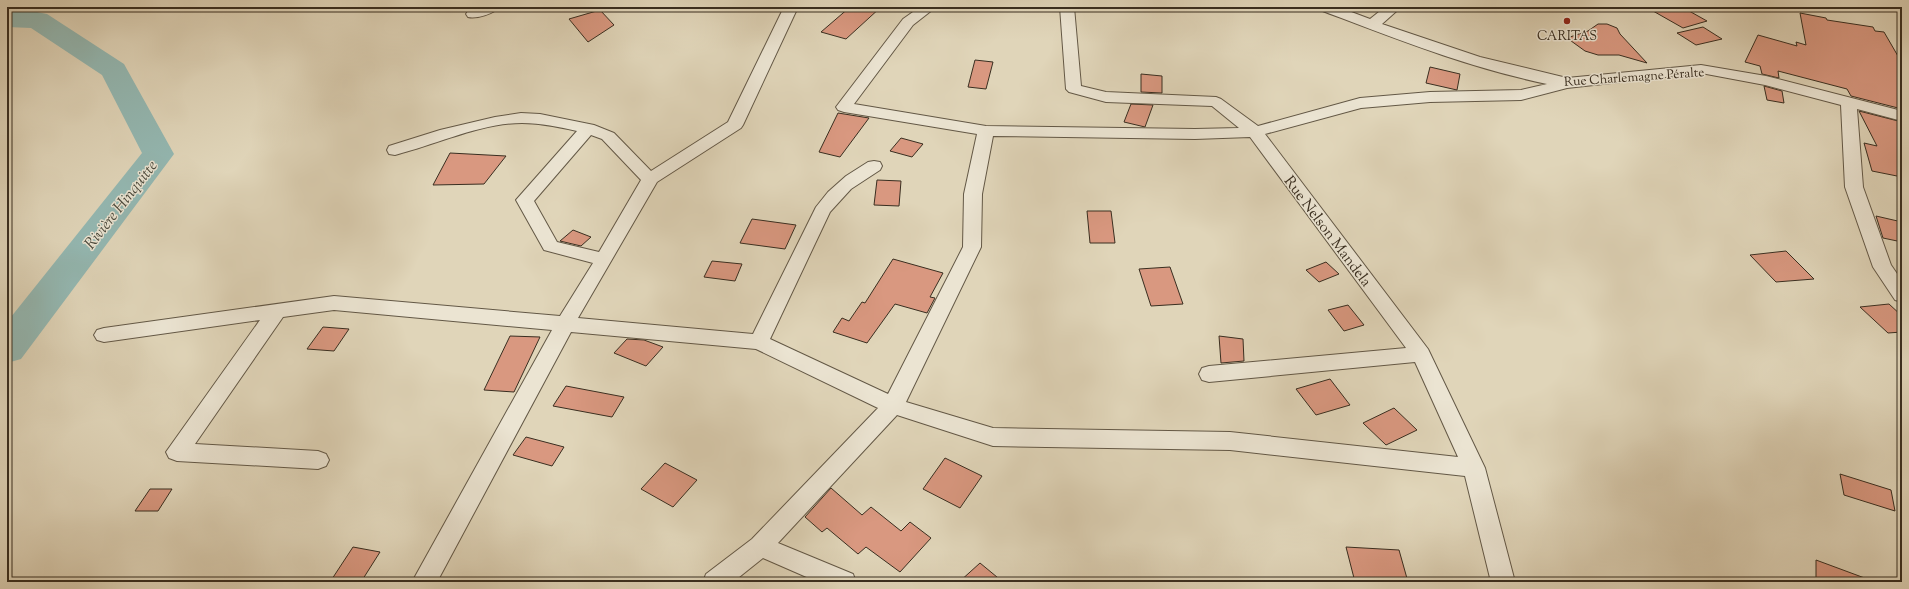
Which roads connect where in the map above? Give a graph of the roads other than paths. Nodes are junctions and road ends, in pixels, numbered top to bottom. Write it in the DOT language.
graph roads {
  1 [pos="492,7"];
  2 [pos="791,7"];
  3 [pos="929,7"];
  4 [pos="1067,7"];
  5 [pos="1325,7"];
  6 [pos="1394,7"];
  7 [pos="473,14"];
  8 [pos="1371,25"];
  9 [pos="1567,83"];
  10 [pos="1849,102"];
  11 [pos="1902,116"];
  12 [pos="588,128"];
  13 [pos="986,131"];
  14 [pos="1255,132"];
  15 [pos="395,150"];
  16 [pos="874,166"];
  17 [pos="650,179"];
  18 [pos="604,260"];
  19 [pos="1902,295"];
  20 [pos="277,311"];
  21 [pos="564,324"];
  22 [pos="104,335"];
  23 [pos="759,342"];
  24 [pos="1421,354"];
  25 [pos="1209,374"];
  26 [pos="893,406"];
  27 [pos="318,460"];
  28 [pos="1474,468"];
  29 [pos="760,546"];
  30 [pos="424,582"];
  31 [pos="715,582"];
  32 [pos="844,582"];
  33 [pos="1503,582"];
  1 -- 7 [label="street"];
  2 -- 17 [label="street"];
  3 -- 13 [label="street"];
  4 -- 14 [label="street, Rue Nelson Mandela"];
  5 -- 8 [label="street, Rue Charlemagne Péralte"];
  6 -- 8 [label="street"];
  8 -- 9 [label="street, Rue Charlemagne Péralte"];
  9 -- 10 [label="street, Rue Charlemagne Péralte"];
  9 -- 14 [label="street"];
  10 -- 11 [label="street, Rue Charlemagne Péralte"];
  10 -- 19 [label="street"];
  12 -- 15 [label="street"];
  12 -- 17 [label="street"];
  12 -- 18 [label="street"];
  13 -- 14 [label="street"];
  13 -- 26 [label="street"];
  14 -- 24 [label="street, Rue Nelson Mandela"];
  16 -- 23 [label="street"];
  17 -- 18 [label="street"];
  18 -- 21 [label="street"];
  20 -- 21 [label="street"];
  20 -- 22 [label="street"];
  20 -- 27 [label="street"];
  21 -- 23 [label="street"];
  21 -- 30 [label="street"];
  23 -- 26 [label="street"];
  24 -- 25 [label="street"];
  24 -- 28 [label="street, Rue Nelson Mandela"];
  26 -- 28 [label="street"];
  26 -- 29 [label="street"];
  28 -- 33 [label="street, Rue Nelson Mandela"];
  29 -- 31 [label="street"];
  29 -- 32 [label="street"];
}
